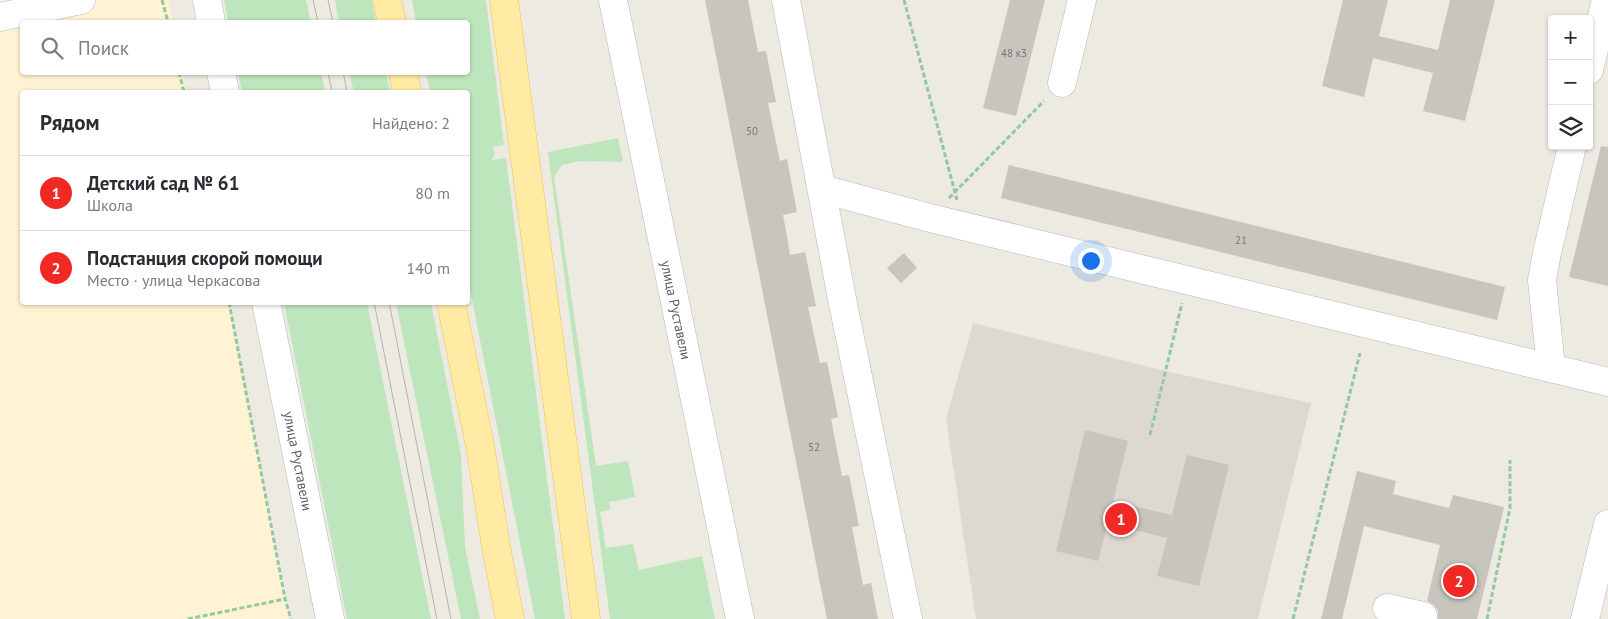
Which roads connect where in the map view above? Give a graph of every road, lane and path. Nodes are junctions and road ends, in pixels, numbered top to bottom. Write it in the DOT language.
graph roads {
  1 [pos="81,0"];
  2 [pos="162,0"];
  3 [pos="207,0"];
  4 [pos="387,0"];
  5 [pos="504,0"];
  6 [pos="613,0"];
  7 [pos="786,0"];
  8 [pos="904,0"];
  9 [pos="1082,0"];
  10 [pos="1606,0"];
  11 [pos="0,17"];
  12 [pos="167,20"];
  13 [pos="212,20"];
  14 [pos="392,20"];
  15 [pos="1591,60"];
  16 [pos="180,75"];
  17 [pos="222,75"];
  18 [pos="403,75"];
  19 [pos="1062,83"];
  20 [pos="184,90"];
  21 [pos="225,90"];
  22 [pos="406,90"];
  23 [pos="1571,150"];
  24 [pos="822,189"];
  25 [pos="955,192"];
  26 [pos="930,218"];
  27 [pos="964,226"];
  28 [pos="1187,280"];
  29 [pos="230,305"];
  30 [pos="267,305"];
  31 [pos="452,305"];
  32 [pos="1360,353"];
  33 [pos="1551,368"];
  34 [pos="1608,382"];
  35 [pos="1150,435"];
  36 [pos="1510,460"];
  37 [pos="1608,525"];
  38 [pos="286,599"];
  39 [pos="1387,608"];
  40 [pos="507,614"];
  41 [pos="1423,616"];
  42 [pos="188,619"];
  43 [pos="291,619"];
  44 [pos="330,619"];
  45 [pos="586,619"];
  46 [pos="740,619"];
  47 [pos="908,619"];
  48 [pos="1293,619"];
  49 [pos="1487,619"];
  50 [pos="1585,619"];
  1 -- 11 [label="street"];
  2 -- 12 [label="path"];
  3 -- 13 [label="street"];
  4 -- 14 [label="main road"];
  5 -- 45 [label="main road"];
  6 -- 46 [label="street, улица Руставели"];
  7 -- 24 [label="street"];
  8 -- 25 [label="path"];
  9 -- 19 [label="street"];
  10 -- 15 [label="street"];
  16 -- 20 [label="path"];
  17 -- 21 [label="street"];
  18 -- 22 [label="main road"];
  19 -- 25 [label="path"];
  23 -- 33 [label="street"];
  24 -- 26 [label="street"];
  24 -- 47 [label="street"];
  25 -- 26 [label="path"];
  25 -- 27 [label="path"];
  26 -- 27 [label="street"];
  27 -- 28 [label="street"];
  28 -- 33 [label="street"];
  28 -- 35 [label="path"];
  29 -- 38 [label="path"];
  30 -- 44 [label="street, улица Руставели"];
  31 -- 40 [label="main road"];
  32 -- 48 [label="path"];
  33 -- 34 [label="street"];
  36 -- 49 [label="path"];
  37 -- 50 [label="street"];
  38 -- 42 [label="path"];
  38 -- 43 [label="path"];
  39 -- 41 [label="street"];
}
